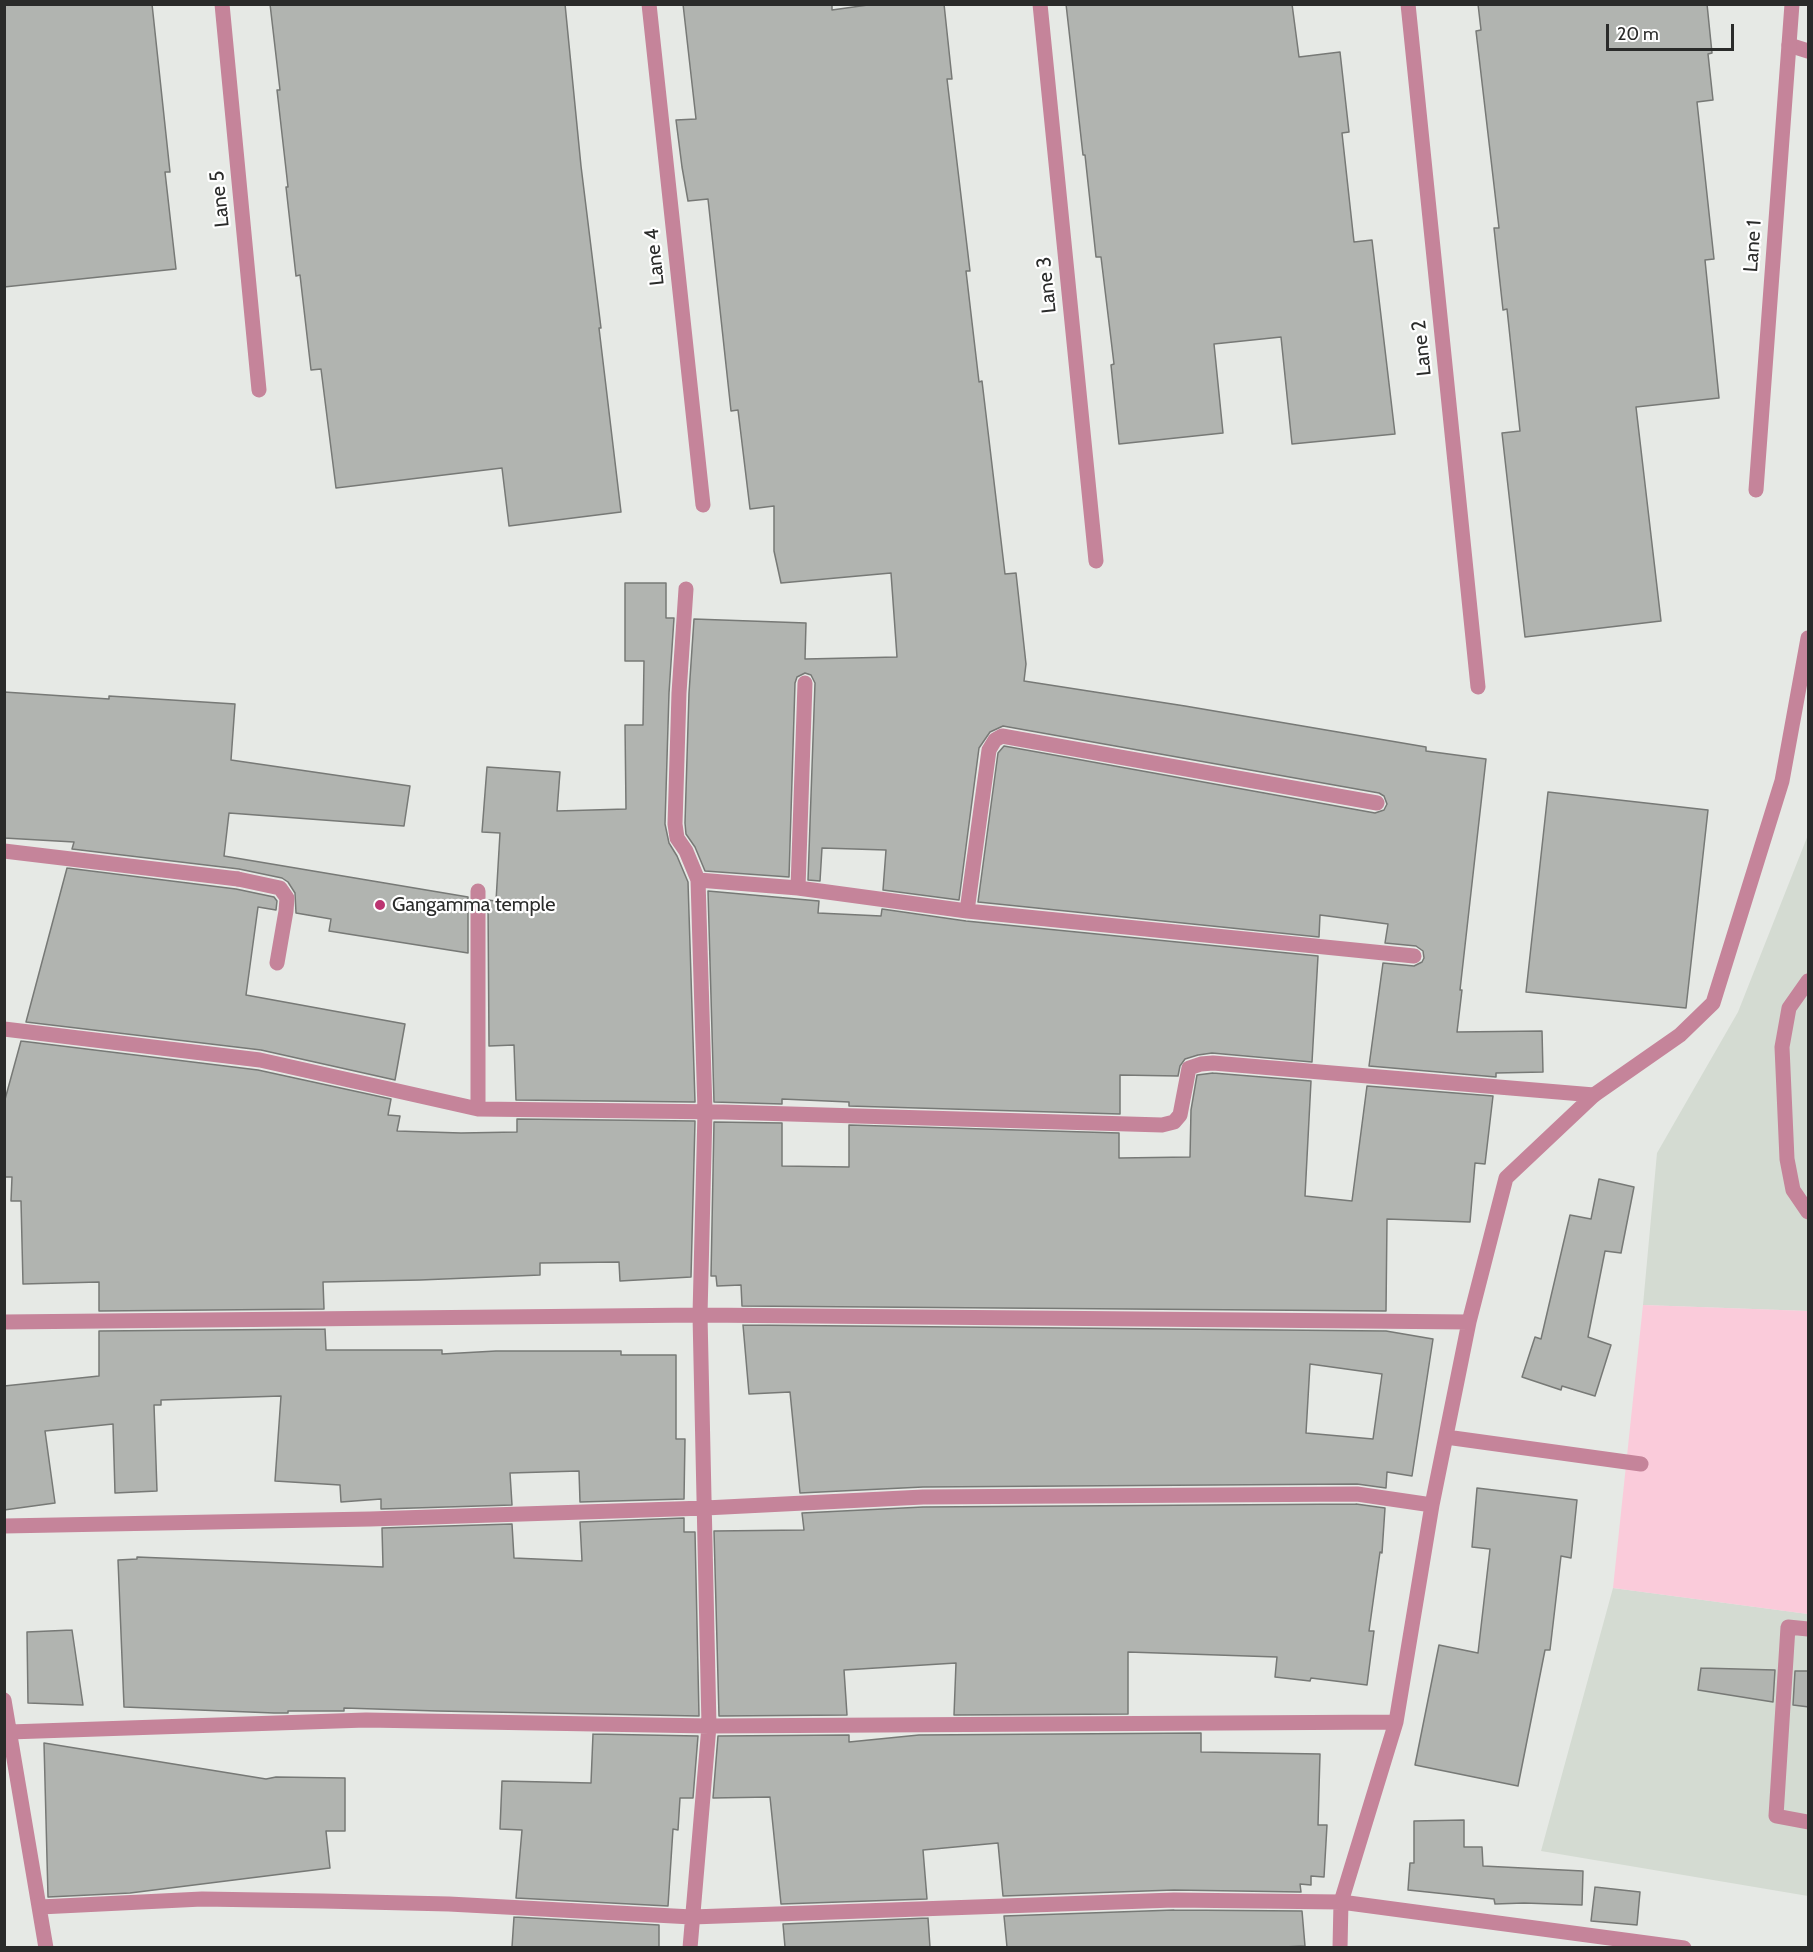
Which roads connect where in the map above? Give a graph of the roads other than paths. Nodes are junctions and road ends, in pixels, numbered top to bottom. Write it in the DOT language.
graph roads {
  1 [pos="222,4"];
  2 [pos="650,4"];
  3 [pos="1040,4"];
  4 [pos="1408,4"];
  5 [pos="1792,4"];
  6 [pos="1789,45"];
  7 [pos="1809,51"];
  8 [pos="259,390"];
  9 [pos="1756,490"];
  10 [pos="703,504"];
  11 [pos="1096,561"];
  12 [pos="686,589"];
  13 [pos="1809,638"];
  14 [pos="805,683"];
  15 [pos="1478,687"];
  16 [pos="1377,803"];
  17 [pos="4,851"];
  18 [pos="698,880"];
  19 [pos="798,888"];
  20 [pos="477,891"];
  21 [pos="968,911"];
  22 [pos="1414,956"];
  23 [pos="277,963"];
  24 [pos="1809,981"];
  25 [pos="4,1029"];
  26 [pos="1594,1095"];
  27 [pos="478,1109"];
  28 [pos="705,1111"];
  29 [pos="1809,1212"];
  30 [pos="700,1315"];
  31 [pos="4,1322"];
  32 [pos="1469,1322"];
  33 [pos="1446,1437"];
  34 [pos="1641,1464"];
  35 [pos="1432,1505"];
  36 [pos="705,1509"];
  37 [pos="4,1526"];
  38 [pos="1809,1629"];
  39 [pos="4,1700"];
  40 [pos="1396,1722"];
  41 [pos="709,1726"];
  42 [pos="9,1732"];
  43 [pos="10,1767"];
  44 [pos="1809,1822"];
  45 [pos="1341,1902"];
  46 [pos="40,1907"];
  47 [pos="692,1917"];
  48 [pos="46,1947"];
  49 [pos="690,1947"];
  50 [pos="1340,1947"];
  51 [pos="1684,1947"];
  1 -- 8 [label="street, Lane 5"];
  2 -- 10 [label="street, Lane 4"];
  3 -- 11 [label="street, Lane 3"];
  4 -- 15 [label="street, Lane 2"];
  5 -- 6 [label="street, Lane 1"];
  6 -- 7 [label="street"];
  6 -- 9 [label="street, Lane 1"];
  12 -- 18 [label="street"];
  13 -- 26 [label="street"];
  14 -- 19 [label="street"];
  16 -- 21 [label="street"];
  17 -- 23 [label="street"];
  18 -- 19 [label="street"];
  18 -- 28 [label="street"];
  19 -- 21 [label="street"];
  20 -- 27 [label="street"];
  21 -- 22 [label="street"];
  24 -- 29 [label="street"];
  25 -- 27 [label="street"];
  26 -- 28 [label="street"];
  26 -- 32 [label="street"];
  27 -- 28 [label="street"];
  28 -- 30 [label="street"];
  30 -- 31 [label="street"];
  30 -- 32 [label="street"];
  30 -- 36 [label="street"];
  32 -- 33 [label="street"];
  33 -- 34 [label="street"];
  33 -- 35 [label="street"];
  35 -- 36 [label="street"];
  35 -- 40 [label="street"];
  36 -- 37 [label="street"];
  36 -- 41 [label="street"];
  38 -- 44 [label="street"];
  39 -- 42 [label="street"];
  40 -- 41 [label="street"];
  40 -- 45 [label="street"];
  41 -- 42 [label="street"];
  41 -- 47 [label="street"];
  42 -- 43 [label="street"];
  43 -- 46 [label="street"];
  45 -- 47 [label="street"];
  45 -- 50 [label="street"];
  45 -- 51 [label="street"];
  46 -- 47 [label="street"];
  46 -- 48 [label="street"];
  47 -- 49 [label="street"];
}
